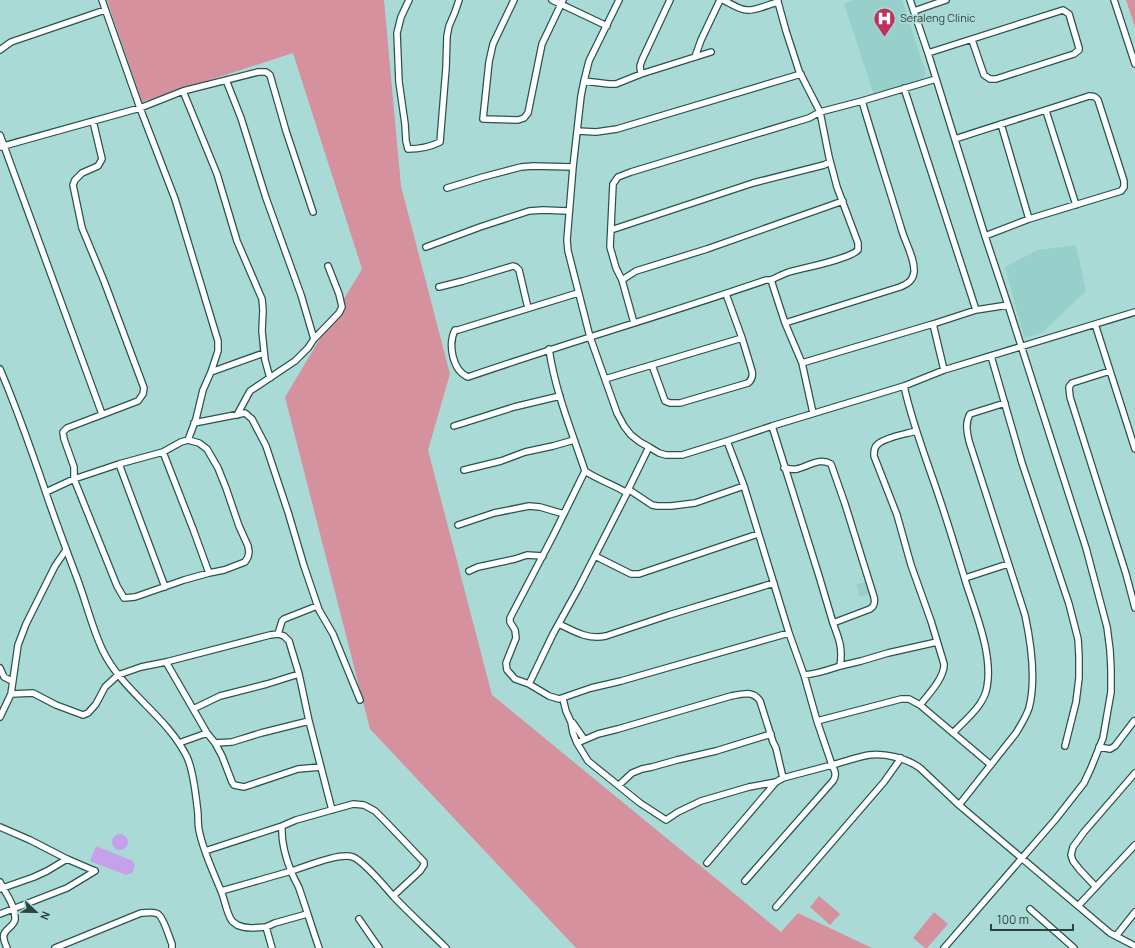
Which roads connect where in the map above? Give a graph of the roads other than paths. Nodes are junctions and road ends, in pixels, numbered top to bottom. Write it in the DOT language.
graph roads {
  1 [pos="102,0"];
  2 [pos="409,0"];
  3 [pos="459,0"];
  4 [pos="514,0"];
  5 [pos="552,0"];
  6 [pos="619,0"];
  7 [pos="670,0"];
  8 [pos="722,0"];
  9 [pos="910,0"];
  10 [pos="946,0"];
  11 [pos="1114,0"];
  12 [pos="778,1"];
  13 [pos="562,2"];
  14 [pos="105,10"];
  15 [pos="914,12"];
  16 [pos="607,26"];
  17 [pos="972,40"];
  18 [pos="0,50"];
  19 [pos="711,52"];
  20 [pos="928,53"];
  21 [pos="695,57"];
  22 [pos="1135,64"];
  23 [pos="641,74"];
  24 [pos="801,74"];
  25 [pos="936,79"];
  26 [pos="226,80"];
  27 [pos="584,81"];
  28 [pos="904,88"];
  29 [pos="183,90"];
  30 [pos="862,101"];
  31 [pos="140,108"];
  32 [pos="1046,111"];
  33 [pos="820,112"];
  34 [pos="93,121"];
  35 [pos="1001,124"];
  36 [pos="577,131"];
  37 [pos="0,135"];
  38 [pos="955,139"];
  39 [pos="2,146"];
  40 [pos="830,162"];
  41 [pos="573,167"];
  42 [pos="447,188"];
  43 [pos="843,201"];
  44 [pos="1076,205"];
  45 [pos="568,211"];
  46 [pos="313,212"];
  47 [pos="1030,219"];
  48 [pos="611,230"];
  49 [pos="985,236"];
  50 [pos="426,247"];
  51 [pos="328,266"];
  52 [pos="622,280"];
  53 [pos="771,280"];
  54 [pos="438,287"];
  55 [pos="578,293"];
  56 [pos="726,294"];
  57 [pos="1008,305"];
  58 [pos="528,308"];
  59 [pos="976,310"];
  60 [pos="1135,312"];
  61 [pos="785,323"];
  62 [pos="634,324"];
  63 [pos="933,324"];
  64 [pos="1095,324"];
  65 [pos="314,338"];
  66 [pos="590,338"];
  67 [pos="742,338"];
  68 [pos="1021,346"];
  69 [pos="549,350"];
  70 [pos="264,353"];
  71 [pos="991,356"];
  72 [pos="802,363"];
  73 [pos="652,365"];
  74 [pos="0,369"];
  75 [pos="944,370"];
  76 [pos="1110,371"];
  77 [pos="211,372"];
  78 [pos="270,378"];
  79 [pos="605,379"];
  80 [pos="904,386"];
  81 [pos="560,396"];
  82 [pos="1005,403"];
  83 [pos="813,413"];
  84 [pos="102,414"];
  85 [pos="237,415"];
  86 [pos="194,423"];
  87 [pos="454,426"];
  88 [pos="772,426"];
  89 [pos="916,431"];
  90 [pos="188,440"];
  91 [pos="574,440"];
  92 [pos="727,441"];
  93 [pos="649,447"];
  94 [pos="1135,449"];
  95 [pos="163,452"];
  96 [pos="119,464"];
  97 [pos="784,468"];
  98 [pos="464,470"];
  99 [pos="585,472"];
  100 [pos="74,479"];
  101 [pos="744,486"];
  102 [pos="627,491"];
  103 [pos="46,492"];
  104 [pos="564,514"];
  105 [pos="458,524"];
  106 [pos="758,534"];
  107 [pos="66,550"];
  108 [pos="543,556"];
  109 [pos="595,556"];
  110 [pos="1008,564"];
  111 [pos="469,572"];
  112 [pos="208,573"];
  113 [pos="965,578"];
  114 [pos="774,583"];
  115 [pos="165,587"];
  116 [pos="317,606"];
  117 [pos="1135,608"];
  118 [pos="833,623"];
  119 [pos="559,624"];
  120 [pos="789,633"];
  121 [pos="278,634"];
  122 [pos="937,642"];
  123 [pos="166,662"];
  124 [pos="840,666"];
  125 [pos="0,668"];
  126 [pos="299,674"];
  127 [pos="118,675"];
  128 [pos="804,675"];
  129 [pos="12,681"];
  130 [pos="529,684"];
  131 [pos="11,694"];
  132 [pos="563,699"];
  133 [pos="360,700"];
  134 [pos="920,705"];
  135 [pos="193,709"];
  136 [pos="0,717"];
  137 [pos="309,721"];
  138 [pos="817,721"];
  139 [pos="1134,721"];
  140 [pos="572,722"];
  141 [pos="207,732"];
  142 [pos="953,733"];
  143 [pos="771,734"];
  144 [pos="584,739"];
  145 [pos="180,743"];
  146 [pos="215,743"];
  147 [pos="577,743"];
  148 [pos="1065,746"];
  149 [pos="1099,747"];
  150 [pos="901,758"];
  151 [pos="832,765"];
  152 [pos="991,765"];
  153 [pos="321,767"];
  154 [pos="1135,773"];
  155 [pos="783,778"];
  156 [pos="776,782"];
  157 [pos="619,786"];
  158 [pos="959,805"];
  159 [pos="332,810"];
  160 [pos="282,826"];
  161 [pos="0,827"];
  162 [pos="1135,845"];
  163 [pos="205,851"];
  164 [pos="1022,858"];
  165 [pos="67,859"];
  166 [pos="707,863"];
  167 [pos="291,871"];
  168 [pos="745,881"];
  169 [pos="0,882"];
  170 [pos="1096,887"];
  171 [pos="1,889"];
  172 [pos="221,891"];
  173 [pos="393,896"];
  174 [pos="1078,906"];
  175 [pos="776,907"];
  176 [pos="14,909"];
  177 [pos="1030,909"];
  178 [pos="1135,912"];
  179 [pos="0,914"];
  180 [pos="307,914"];
  181 [pos="359,918"];
  182 [pos="266,927"];
  183 [pos="1116,936"];
  184 [pos="1135,946"];
  185 [pos="58,947"];
  186 [pos="7,948"];
  187 [pos="172,948"];
  188 [pos="272,948"];
  189 [pos="319,948"];
  190 [pos="379,948"];
  191 [pos="446,948"];
  192 [pos="944,948"];
  193 [pos="1074,948"];
  1 -- 14 [label="street"];
  2 -- 3 [label="street"];
  4 -- 13 [label="street"];
  5 -- 13 [label="street"];
  6 -- 16 [label="street"];
  7 -- 23 [label="street"];
  8 -- 12 [label="street"];
  8 -- 21 [label="street"];
  9 -- 15 [label="street"];
  10 -- 15 [label="street"];
  11 -- 22 [label="street"];
  12 -- 24 [label="street"];
  13 -- 16 [label="street"];
  14 -- 18 [label="street"];
  14 -- 31 [label="street"];
  15 -- 20 [label="street"];
  16 -- 27 [label="street"];
  17 -- 17 [label="street"];
  17 -- 20 [label="street"];
  19 -- 21 [label="street"];
  20 -- 25 [label="street"];
  21 -- 23 [label="street"];
  23 -- 27 [label="street"];
  24 -- 33 [label="street"];
  24 -- 36 [label="street"];
  25 -- 28 [label="street"];
  25 -- 38 [label="street"];
  26 -- 29 [label="street"];
  26 -- 46 [label="street"];
  26 -- 65 [label="street"];
  27 -- 36 [label="street"];
  28 -- 30 [label="street"];
  28 -- 59 [label="street"];
  29 -- 31 [label="street"];
  29 -- 70 [label="street"];
  30 -- 33 [label="street"];
  30 -- 61 [label="street"];
  31 -- 34 [label="street"];
  31 -- 77 [label="street"];
  32 -- 35 [label="street"];
  32 -- 44 [label="street"];
  32 -- 44 [label="street"];
  33 -- 40 [label="street"];
  33 -- 48 [label="street"];
  34 -- 39 [label="street"];
  34 -- 84 [label="street"];
  35 -- 38 [label="street"];
  35 -- 47 [label="street"];
  36 -- 41 [label="street"];
  37 -- 39 [label="street"];
  38 -- 49 [label="street"];
  39 -- 84 [label="street"];
  40 -- 43 [label="street"];
  40 -- 48 [label="street"];
  41 -- 42 [label="street"];
  41 -- 45 [label="street"];
  43 -- 52 [label="street"];
  43 -- 53 [label="street"];
  44 -- 47 [label="street"];
  45 -- 50 [label="street"];
  45 -- 55 [label="street"];
  47 -- 49 [label="street"];
  48 -- 52 [label="street"];
  49 -- 57 [label="street"];
  51 -- 65 [label="street"];
  52 -- 62 [label="street"];
  53 -- 56 [label="street"];
  53 -- 61 [label="street"];
  54 -- 58 [label="street"];
  55 -- 58 [label="street"];
  55 -- 66 [label="street"];
  56 -- 62 [label="street"];
  56 -- 67 [label="street"];
  57 -- 59 [label="street"];
  57 -- 68 [label="street"];
  58 -- 69 [label="street"];
  59 -- 63 [label="street"];
  60 -- 64 [label="street"];
  61 -- 72 [label="street"];
  62 -- 66 [label="street"];
  63 -- 72 [label="street"];
  63 -- 75 [label="street"];
  64 -- 68 [label="street"];
  64 -- 76 [label="street"];
  65 -- 78 [label="street"];
  66 -- 69 [label="street"];
  66 -- 79 [label="street"];
  67 -- 73 [label="street"];
  67 -- 73 [label="street"];
  68 -- 71 [label="street"];
  68 -- 149 [label="street"];
  69 -- 81 [label="street"];
  70 -- 77 [label="street"];
  70 -- 78 [label="street"];
  71 -- 75 [label="street"];
  71 -- 82 [label="street"];
  72 -- 83 [label="street"];
  73 -- 79 [label="street"];
  74 -- 103 [label="street"];
  75 -- 80 [label="street"];
  76 -- 94 [label="street"];
  76 -- 117 [label="street"];
  77 -- 86 [label="street"];
  78 -- 85 [label="street"];
  79 -- 93 [label="street"];
  80 -- 83 [label="street"];
  80 -- 89 [label="street"];
  81 -- 87 [label="street"];
  81 -- 91 [label="street"];
  82 -- 110 [label="street"];
  82 -- 148 [label="street"];
  83 -- 88 [label="street"];
  84 -- 100 [label="street"];
  85 -- 86 [label="street"];
  85 -- 116 [label="street"];
  86 -- 90 [label="street"];
  88 -- 92 [label="street"];
  88 -- 97 [label="street"];
  89 -- 113 [label="street"];
  89 -- 122 [label="street"];
  90 -- 95 [label="street"];
  90 -- 112 [label="street"];
  91 -- 98 [label="street"];
  91 -- 99 [label="street"];
  92 -- 93 [label="street"];
  92 -- 101 [label="street"];
  93 -- 102 [label="street"];
  95 -- 96 [label="street"];
  95 -- 112 [label="street"];
  96 -- 100 [label="street"];
  96 -- 115 [label="street"];
  97 -- 118 [label="street"];
  97 -- 118 [label="street"];
  99 -- 102 [label="street"];
  99 -- 104 [label="street"];
  100 -- 103 [label="street"];
  100 -- 115 [label="street"];
  101 -- 102 [label="street"];
  101 -- 106 [label="street"];
  102 -- 109 [label="street"];
  103 -- 107 [label="street"];
  104 -- 105 [label="street"];
  104 -- 108 [label="street"];
  106 -- 109 [label="street"];
  106 -- 114 [label="street"];
  107 -- 127 [label="street"];
  107 -- 129 [label="street"];
  108 -- 111 [label="street"];
  108 -- 130 [label="street"];
  109 -- 119 [label="street"];
  110 -- 113 [label="street"];
  110 -- 152 [label="street"];
  112 -- 115 [label="street"];
  113 -- 142 [label="street"];
  114 -- 119 [label="street"];
  114 -- 120 [label="street"];
  116 -- 121 [label="street"];
  116 -- 133 [label="street"];
  118 -- 124 [label="street"];
  119 -- 130 [label="street"];
  120 -- 128 [label="street"];
  120 -- 132 [label="street"];
  121 -- 123 [label="street"];
  121 -- 126 [label="street"];
  122 -- 124 [label="street"];
  122 -- 134 [label="street"];
  123 -- 127 [label="street"];
  123 -- 135 [label="street"];
  124 -- 128 [label="street"];
  125 -- 129 [label="street"];
  126 -- 135 [label="street"];
  126 -- 137 [label="street"];
  127 -- 131 [label="street"];
  127 -- 145 [label="street"];
  128 -- 138 [label="street"];
  129 -- 131 [label="street"];
  130 -- 132 [label="street"];
  131 -- 136 [label="street"];
  132 -- 140 [label="street"];
  134 -- 138 [label="street"];
  134 -- 142 [label="street"];
  135 -- 141 [label="street"];
  137 -- 146 [label="street"];
  137 -- 153 [label="street"];
  138 -- 151 [label="street"];
  139 -- 149 [label="street"];
  140 -- 144 [label="street"];
  140 -- 147 [label="street"];
  141 -- 145 [label="street"];
  141 -- 146 [label="street"];
  142 -- 152 [label="street"];
  143 -- 144 [label="street"];
  143 -- 155 [label="street"];
  143 -- 157 [label="street"];
  144 -- 147 [label="street"];
  145 -- 163 [label="street"];
  146 -- 153 [label="street"];
  147 -- 157 [label="street"];
  149 -- 164 [label="street"];
  150 -- 151 [label="street"];
  150 -- 158 [label="street"];
  150 -- 175 [label="street"];
  151 -- 155 [label="street"];
  151 -- 168 [label="street"];
  152 -- 158 [label="street"];
  153 -- 159 [label="street"];
  154 -- 170 [label="street"];
  155 -- 156 [label="street"];
  156 -- 157 [label="street"];
  156 -- 166 [label="street"];
  158 -- 164 [label="street"];
  159 -- 160 [label="street"];
  159 -- 173 [label="street"];
  160 -- 163 [label="street"];
  160 -- 167 [label="street"];
  161 -- 165 [label="street"];
  162 -- 170 [label="street"];
  163 -- 172 [label="street"];
  164 -- 174 [label="street"];
  164 -- 192 [label="street"];
  165 -- 171 [label="street"];
  165 -- 176 [label="street"];
  167 -- 172 [label="street"];
  167 -- 173 [label="street"];
  167 -- 180 [label="street"];
  169 -- 171 [label="street"];
  170 -- 174 [label="street"];
  171 -- 176 [label="street"];
  172 -- 182 [label="street"];
  173 -- 191 [label="street"];
  174 -- 183 [label="street"];
  176 -- 179 [label="street"];
  176 -- 186 [label="street"];
  177 -- 193 [label="street"];
  178 -- 183 [label="street"];
  180 -- 182 [label="street"];
  180 -- 189 [label="street"];
  181 -- 190 [label="street"];
  182 -- 188 [label="street"];
  183 -- 184 [label="street"];
  185 -- 187 [label="street"];
}
